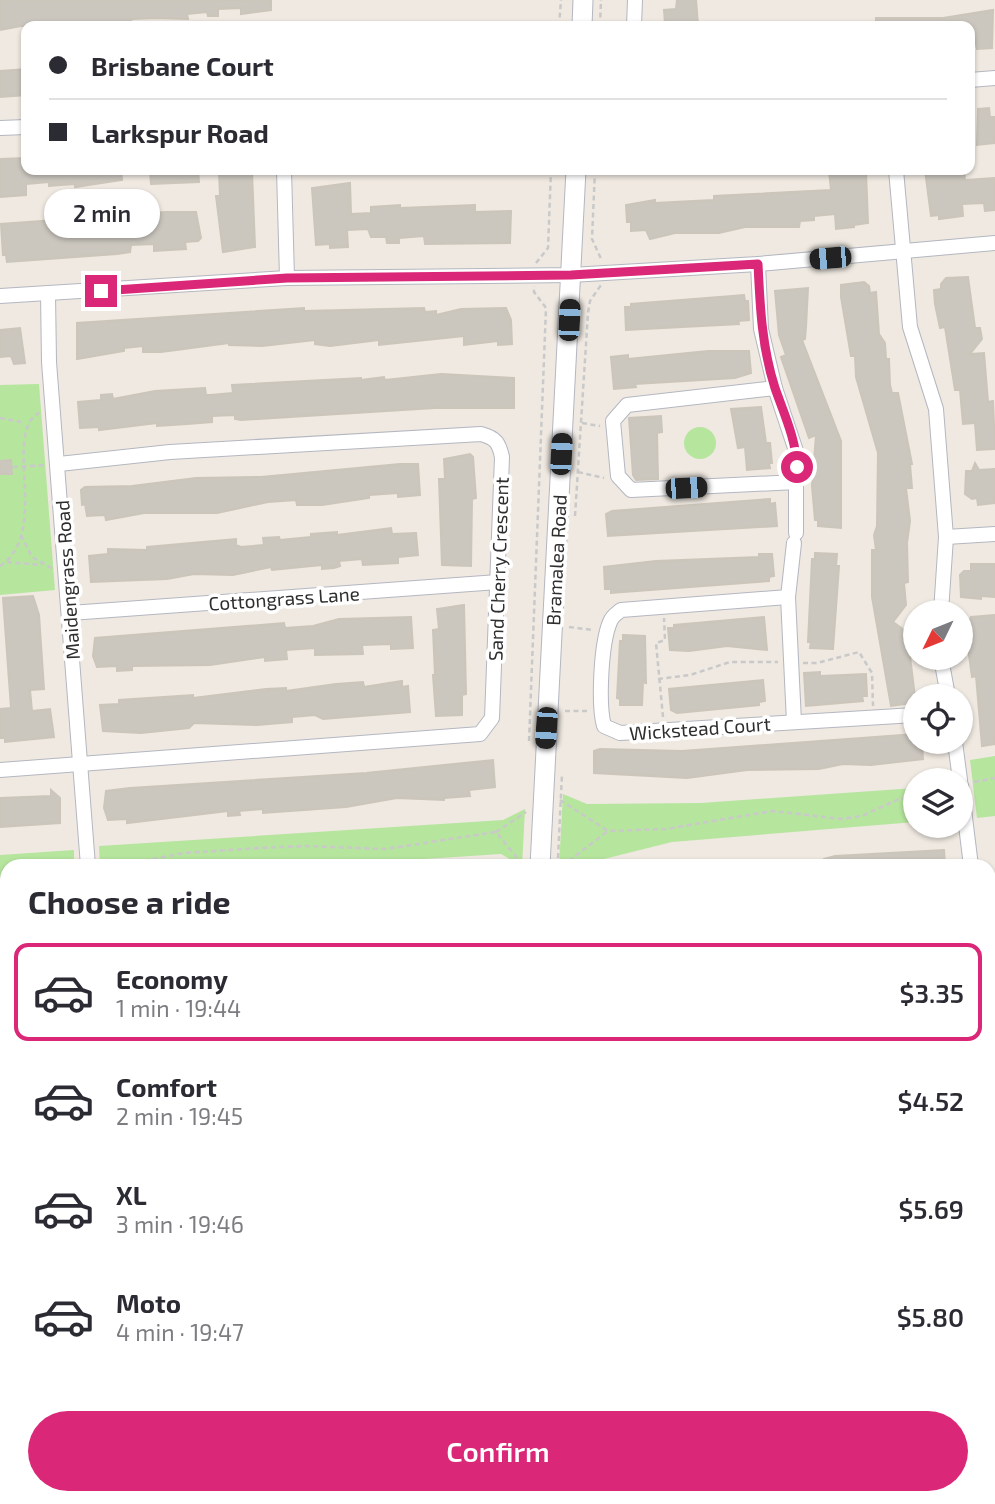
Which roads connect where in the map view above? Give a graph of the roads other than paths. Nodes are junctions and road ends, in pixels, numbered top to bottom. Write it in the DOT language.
graph roads {
  1 [pos="583,0"];
  2 [pos="635,0"];
  3 [pos="582,21"];
  4 [pos="634,21"];
  5 [pos="995,78"];
  6 [pos="975,80"];
  7 [pos="21,127"];
  8 [pos="0,128"];
  9 [pos="284,175"];
  10 [pos="576,175"];
  11 [pos="896,175"];
  12 [pos="995,243"];
  13 [pos="902,251"];
  14 [pos="758,264"];
  15 [pos="571,275"];
  16 [pos="287,278"];
  17 [pos="48,294"];
  18 [pos="0,296"];
  19 [pos="775,388"];
  20 [pos="59,464"];
  21 [pos="797,482"];
  22 [pos="995,534"];
  23 [pos="946,537"];
  24 [pos="498,582"];
  25 [pos="788,597"];
  26 [pos="942,600"];
  27 [pos="70,613"];
  28 [pos="903,716"];
  29 [pos="794,722"];
  30 [pos="80,765"];
  31 [pos="0,770"];
  32 [pos="967,838"];
  33 [pos="87,859"];
  34 [pos="540,859"];
  35 [pos="970,859"];
  1 -- 3 [label="main road"];
  2 -- 4 [label="street"];
  5 -- 6 [label="street"];
  7 -- 8 [label="street"];
  9 -- 16 [label="street"];
  10 -- 15 [label="main road, Bramalea Road"];
  11 -- 13 [label="street"];
  12 -- 13 [label="street"];
  13 -- 14 [label="street"];
  13 -- 23 [label="street"];
  14 -- 15 [label="street"];
  14 -- 19 [label="street, Wickstead Court"];
  15 -- 16 [label="street"];
  15 -- 34 [label="main road, Bramalea Road"];
  16 -- 17 [label="street"];
  17 -- 18 [label="street"];
  17 -- 20 [label="street, Maidengrass Road"];
  19 -- 21 [label="street, Wickstead Court"];
  19 -- 21 [label="street"];
  20 -- 24 [label="street, Sand Cherry Crescent"];
  20 -- 27 [label="street, Maidengrass Road"];
  21 -- 25 [label="street, Wickstead Court"];
  22 -- 23 [label="street"];
  23 -- 26 [label="street"];
  24 -- 27 [label="street, Cottongrass Lane"];
  24 -- 30 [label="street, Sand Cherry Crescent"];
  25 -- 29 [label="street, Wickstead Court"];
  25 -- 29 [label="street, Wickstead Court"];
  27 -- 30 [label="street, Maidengrass Road"];
  28 -- 29 [label="street, Wickstead Court"];
  30 -- 31 [label="street, Sand Cherry Crescent"];
  30 -- 33 [label="street, Maidengrass Road"];
  32 -- 35 [label="street"];
}
